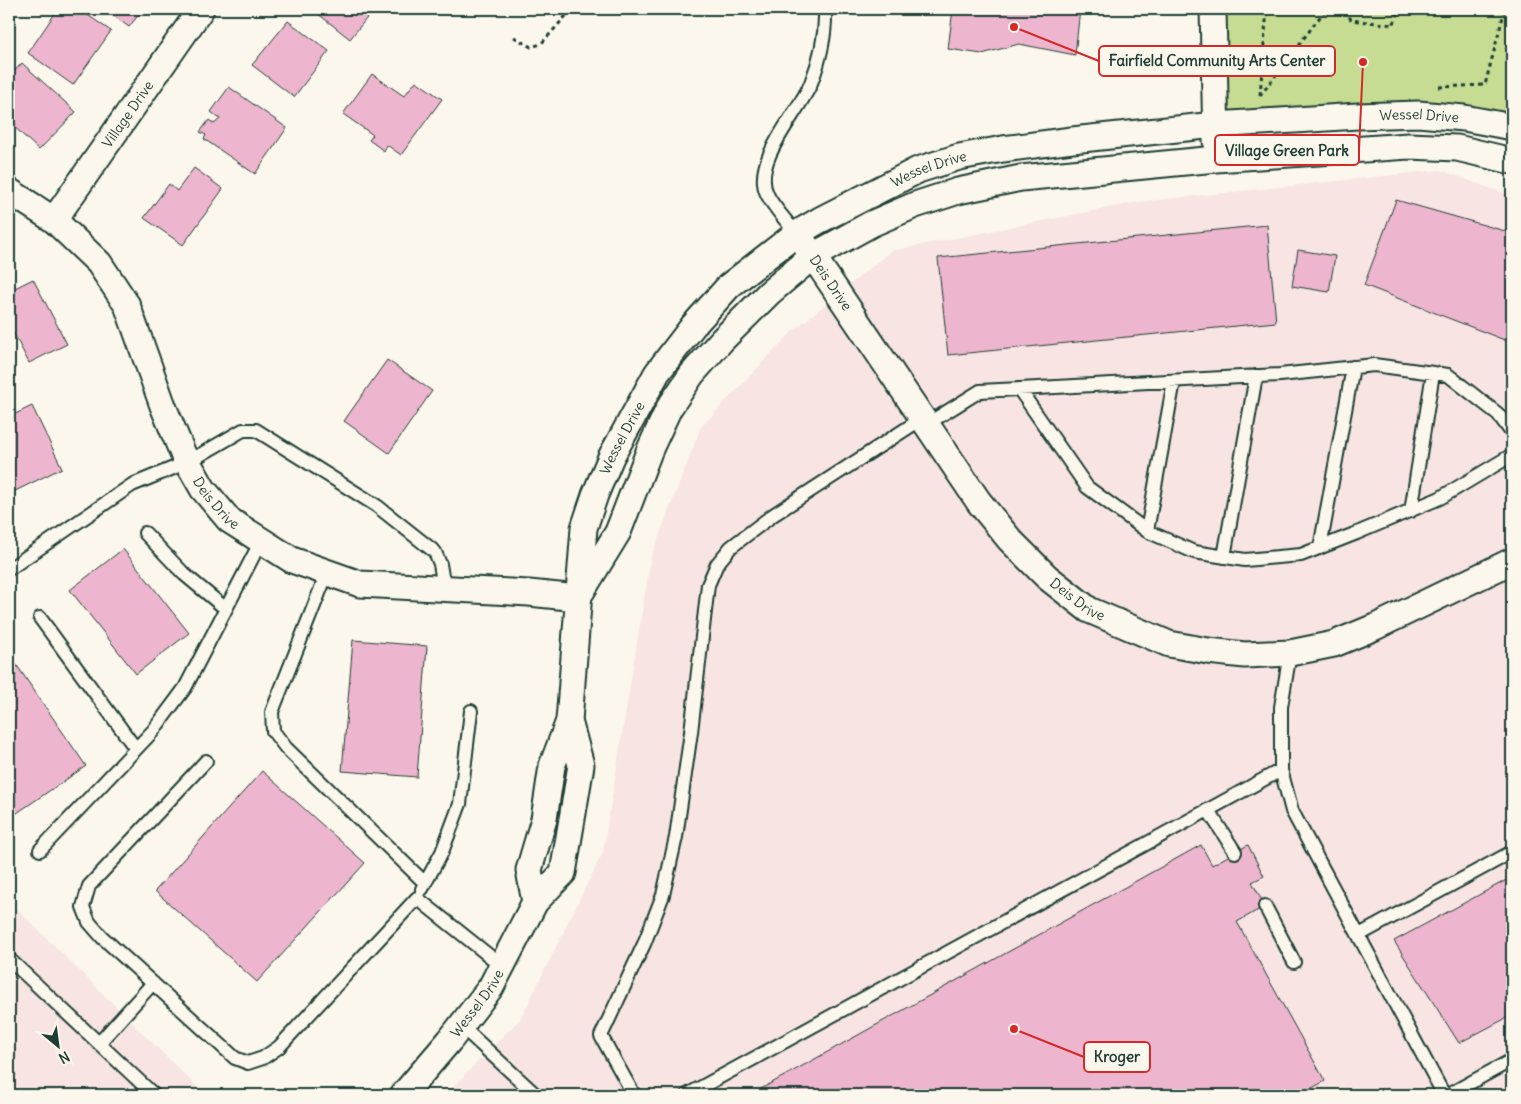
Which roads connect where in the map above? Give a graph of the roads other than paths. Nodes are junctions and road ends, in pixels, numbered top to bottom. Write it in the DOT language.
graph roads {
  1 [pos="201,9"];
  2 [pos="825,9"];
  3 [pos="1213,9"];
  4 [pos="1215,125"];
  5 [pos="1512,126"];
  6 [pos="1216,159"];
  7 [pos="1509,160"];
  8 [pos="9,191"];
  9 [pos="54,220"];
  10 [pos="796,234"];
  11 [pos="813,256"];
  12 [pos="1353,367"];
  13 [pos="1432,373"];
  14 [pos="1256,376"];
  15 [pos="1174,381"];
  16 [pos="1019,389"];
  17 [pos="925,421"];
  18 [pos="1512,433"];
  19 [pos="1512,454"];
  20 [pos="188,462"];
  21 [pos="1411,510"];
  22 [pos="1147,531"];
  23 [pos="144,533"];
  24 [pos="262,541"];
  25 [pos="1320,548"];
  26 [pos="1224,557"];
  27 [pos="1512,561"];
  28 [pos="9,569"];
  29 [pos="327,572"];
  30 [pos="444,588"];
  31 [pos="578,598"];
  32 [pos="226,609"];
  33 [pos="40,618"];
  34 [pos="1290,652"];
  35 [pos="471,711"];
  36 [pos="569,721"];
  37 [pos="136,749"];
  38 [pos="206,761"];
  39 [pos="1281,770"];
  40 [pos="1208,810"];
  41 [pos="40,850"];
  42 [pos="1235,852"];
  43 [pos="1512,852"];
  44 [pos="425,883"];
  45 [pos="417,898"];
  46 [pos="536,902"];
  47 [pos="1265,906"];
  48 [pos="1359,935"];
  49 [pos="9,959"];
  50 [pos="1294,962"];
  51 [pos="502,966"];
  52 [pos="153,983"];
  53 [pos="461,1026"];
  54 [pos="98,1043"];
  55 [pos="1512,1060"];
  56 [pos="412,1092"];
  57 [pos="154,1095"];
  58 [pos="536,1095"];
  59 [pos="634,1095"];
  60 [pos="687,1095"];
  61 [pos="1446,1095"];
  1 -- 9 [label="street, Village Drive"];
  2 -- 10 [label="lane"];
  3 -- 4 [label="street"];
  4 -- 5 [label="street, Wessel Drive"];
  4 -- 6 [label="street"];
  4 -- 10 [label="street, Wessel Drive"];
  5 -- 7 [label="street"];
  6 -- 7 [label="street, Wessel Drive"];
  6 -- 11 [label="street, Wessel Drive"];
  8 -- 9 [label="street, Deis Drive"];
  9 -- 20 [label="street, Deis Drive"];
  10 -- 11 [label="street, Deis Drive"];
  10 -- 31 [label="street, Wessel Drive"];
  11 -- 17 [label="street, Deis Drive"];
  11 -- 31 [label="street, Wessel Drive"];
  12 -- 13 [label="lane"];
  12 -- 14 [label="lane"];
  12 -- 25 [label="lane"];
  13 -- 18 [label="lane"];
  13 -- 21 [label="lane"];
  14 -- 15 [label="lane"];
  14 -- 26 [label="lane"];
  15 -- 16 [label="lane"];
  15 -- 22 [label="lane"];
  16 -- 17 [label="lane"];
  16 -- 22 [label="lane"];
  17 -- 34 [label="street, Deis Drive"];
  17 -- 59 [label="lane"];
  19 -- 21 [label="lane"];
  20 -- 24 [label="street, Deis Drive"];
  20 -- 28 [label="lane"];
  20 -- 30 [label="lane"];
  21 -- 25 [label="lane"];
  22 -- 26 [label="lane"];
  23 -- 32 [label="lane"];
  24 -- 29 [label="street, Deis Drive"];
  24 -- 32 [label="lane"];
  25 -- 26 [label="lane"];
  27 -- 34 [label="street, Deis Drive"];
  29 -- 30 [label="street, Deis Drive"];
  29 -- 44 [label="lane"];
  30 -- 31 [label="street, Deis Drive"];
  31 -- 36 [label="street, Wessel Drive"];
  32 -- 37 [label="lane"];
  33 -- 37 [label="lane"];
  34 -- 39 [label="lane"];
  35 -- 44 [label="lane"];
  36 -- 46 [label="street, Wessel Drive"];
  36 -- 46 [label="street, Wessel Drive"];
  37 -- 41 [label="lane"];
  38 -- 52 [label="lane"];
  39 -- 40 [label="lane"];
  39 -- 48 [label="lane"];
  40 -- 42 [label="lane"];
  40 -- 60 [label="lane"];
  43 -- 48 [label="lane"];
  44 -- 45 [label="lane"];
  45 -- 51 [label="lane"];
  45 -- 52 [label="lane"];
  46 -- 51 [label="street, Wessel Drive"];
  47 -- 50 [label="lane"];
  48 -- 61 [label="lane"];
  49 -- 54 [label="lane"];
  51 -- 53 [label="street, Wessel Drive"];
  52 -- 54 [label="lane"];
  53 -- 56 [label="street, Wessel Drive"];
  53 -- 58 [label="lane"];
  54 -- 57 [label="lane"];
  55 -- 61 [label="lane"];
}
